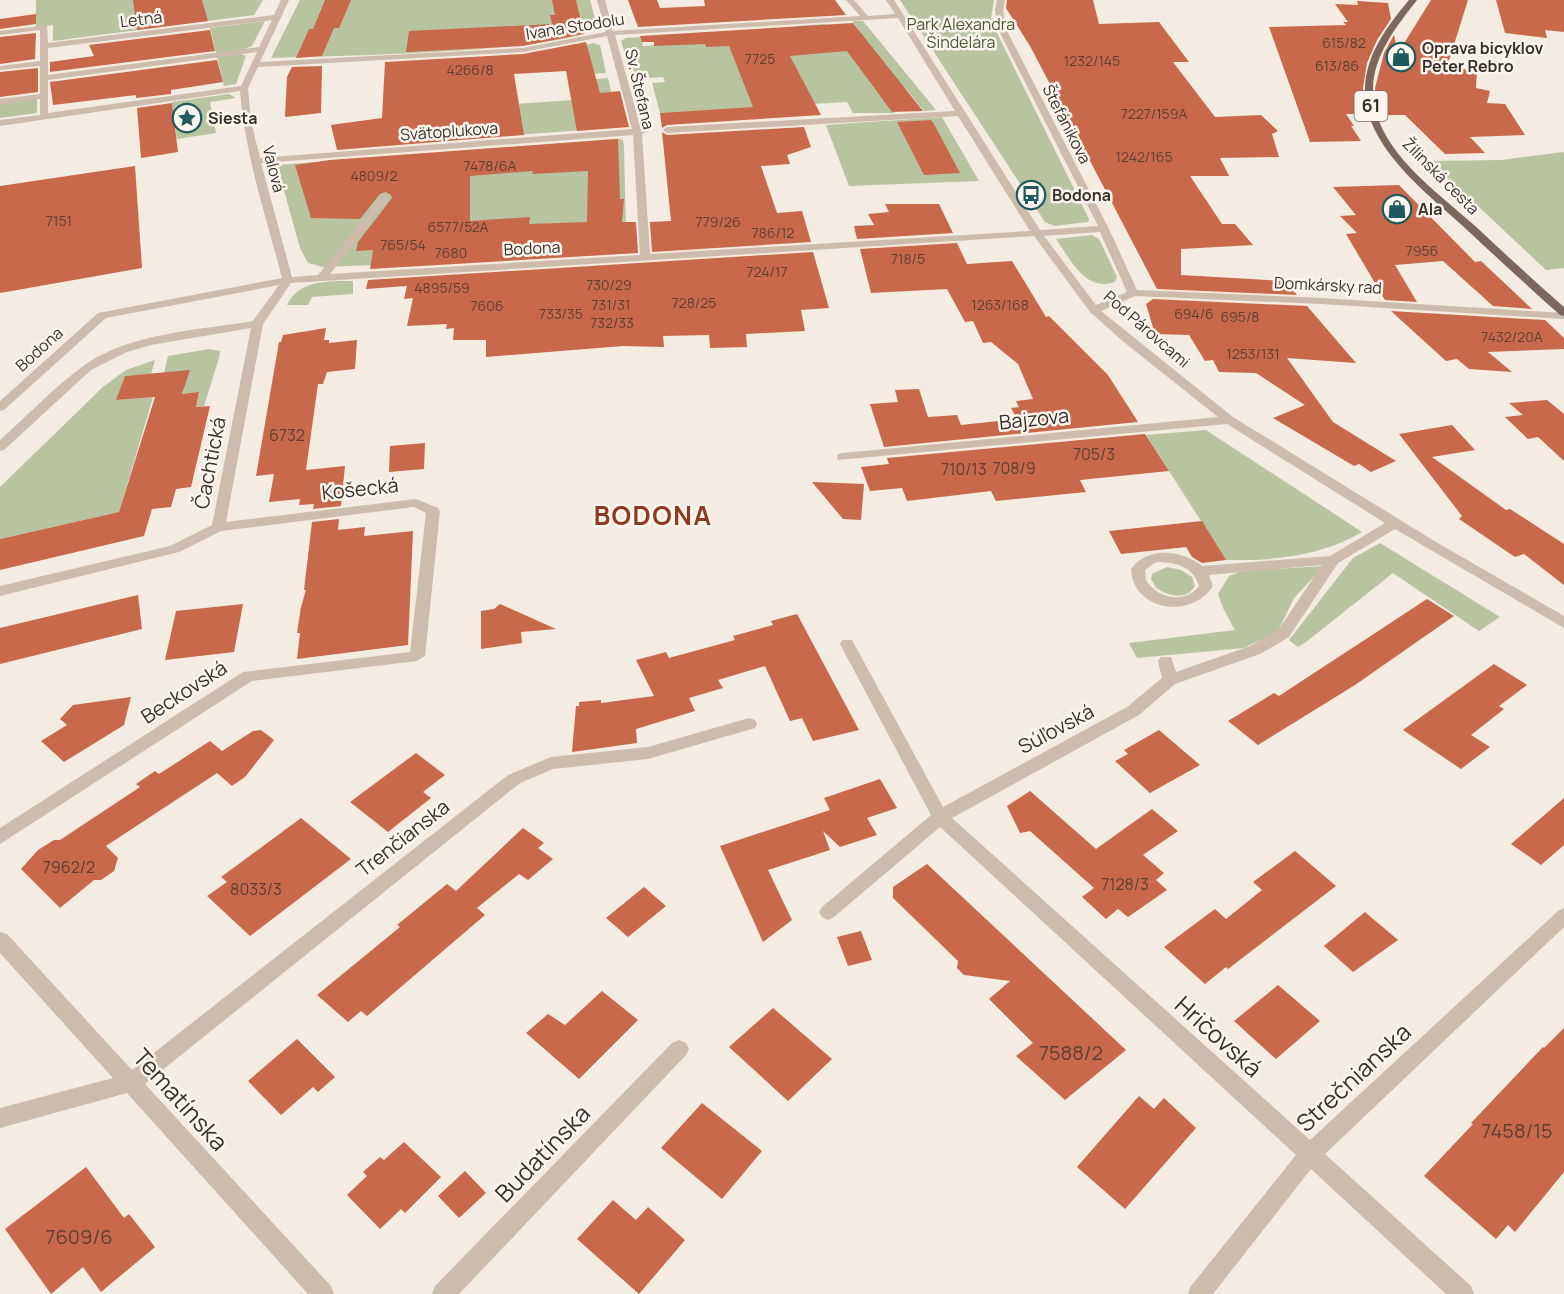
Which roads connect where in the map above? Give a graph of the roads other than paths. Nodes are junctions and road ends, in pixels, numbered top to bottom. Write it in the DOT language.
graph roads {
  1 [pos="285,0"];
  2 [pos="601,0"];
  3 [pos="850,0"];
  4 [pos="890,0"];
  5 [pos="1001,0"];
  6 [pos="1413,0"];
  7 [pos="900,16"];
  8 [pos="276,17"];
  9 [pos="865,17"];
  10 [pos="0,33"];
  11 [pos="611,33"];
  12 [pos="44,46"];
  13 [pos="261,49"];
  14 [pos="44,63"];
  15 [pos="254,65"];
  16 [pos="0,68"];
  17 [pos="44,78"];
  18 [pos="244,88"];
  19 [pos="44,96"];
  20 [pos="0,102"];
  21 [pos="962,112"];
  22 [pos="44,116"];
  23 [pos="0,123"];
  24 [pos="667,130"];
  25 [pos="641,131"];
  26 [pos="256,161"];
  27 [pos="385,197"];
  28 [pos="1104,229"];
  29 [pos="1037,234"];
  30 [pos="645,259"];
  31 [pos="322,276"];
  32 [pos="288,280"];
  33 [pos="1133,293"];
  34 [pos="1094,309"];
  35 [pos="1564,314"];
  36 [pos="257,324"];
  37 [pos="0,407"];
  38 [pos="1229,420"];
  39 [pos="0,447"];
  40 [pos="843,457"];
  41 [pos="1395,523"];
  42 [pos="218,527"];
  43 [pos="1333,560"];
  44 [pos="1200,571"];
  45 [pos="0,591"];
  46 [pos="1564,623"];
  47 [pos="847,644"];
  48 [pos="417,656"];
  49 [pos="1166,661"];
  50 [pos="1170,680"];
  51 [pos="749,724"];
  52 [pos="940,817"];
  53 [pos="0,837"];
  54 [pos="828,912"];
  55 [pos="1564,916"];
  56 [pos="0,940"];
  57 [pos="680,1049"];
  58 [pos="130,1083"];
  59 [pos="0,1119"];
  60 [pos="1310,1154"];
  61 [pos="323,1294"];
  62 [pos="443,1294"];
  63 [pos="1199,1294"];
  64 [pos="1463,1294"];
  1 -- 8 [label="street, Valová"];
  2 -- 11 [label="street, Sv. Štefana"];
  3 -- 9 [label="street"];
  4 -- 7 [label="street, Pod Párovcami"];
  5 -- 28 [label="street, Štefánikova"];
  6 -- 35 [label="main road, Žilinská cesta / 61"];
  7 -- 9 [label="street, Ivana Stodolu"];
  7 -- 21 [label="street, Pod Párovcami"];
  8 -- 12 [label="street, Letná"];
  8 -- 13 [label="street, Valová"];
  9 -- 11 [label="street, Ivana Stodolu"];
  10 -- 12 [label="street"];
  11 -- 15 [label="street, Ivana Stodolu"];
  11 -- 25 [label="street, Sv. Štefana"];
  12 -- 14 [label="street"];
  13 -- 15 [label="street, Valová"];
  13 -- 17 [label="street"];
  14 -- 16 [label="street"];
  14 -- 17 [label="street"];
  15 -- 18 [label="street, Valová"];
  17 -- 19 [label="street"];
  18 -- 22 [label="street"];
  18 -- 26 [label="street, Valová"];
  19 -- 20 [label="street"];
  19 -- 22 [label="street"];
  21 -- 24 [label="street"];
  21 -- 29 [label="street, Pod Párovcami"];
  22 -- 23 [label="street"];
  25 -- 26 [label="street, Svätoplukova"];
  25 -- 30 [label="street, Sv. Štefana"];
  26 -- 32 [label="street, Valová"];
  27 -- 31 [label="street"];
  28 -- 29 [label="street, Bodona"];
  28 -- 33 [label="street, Štefánikova"];
  29 -- 30 [label="street, Bodona"];
  29 -- 34 [label="street, Pod Párovcami"];
  30 -- 31 [label="street, Bodona"];
  31 -- 32 [label="street, Bodona"];
  32 -- 36 [label="street, Čachtická"];
  32 -- 37 [label="street, Bodona"];
  33 -- 34 [label="street, Domkársky rad"];
  33 -- 35 [label="street, Domkársky rad"];
  34 -- 38 [label="street, Pod Párovcami"];
  36 -- 39 [label="street"];
  36 -- 42 [label="street, Čachtická"];
  38 -- 40 [label="street, Bajzova"];
  38 -- 41 [label="street, Pod Párovcami"];
  41 -- 43 [label="street"];
  41 -- 46 [label="street, Pod Párovcami"];
  42 -- 45 [label="street, Čachtická"];
  42 -- 48 [label="street, Košecká"];
  43 -- 44 [label="street"];
  43 -- 50 [label="street"];
  44 -- 44 [label="street"];
  47 -- 52 [label="street"];
  48 -- 53 [label="street, Beckovská"];
  49 -- 50 [label="street"];
  50 -- 52 [label="street, Súľovská"];
  51 -- 58 [label="street, Trenčianska"];
  52 -- 54 [label="street, Súľovská"];
  52 -- 60 [label="street, Hričovská"];
  55 -- 60 [label="street, Strečnianska"];
  56 -- 58 [label="street, Tematínska"];
  57 -- 62 [label="street, Budatínska"];
  58 -- 59 [label="street"];
  58 -- 61 [label="street, Tematínska"];
  60 -- 63 [label="street, Strečnianska"];
  60 -- 64 [label="street, Hričovská"];
}
